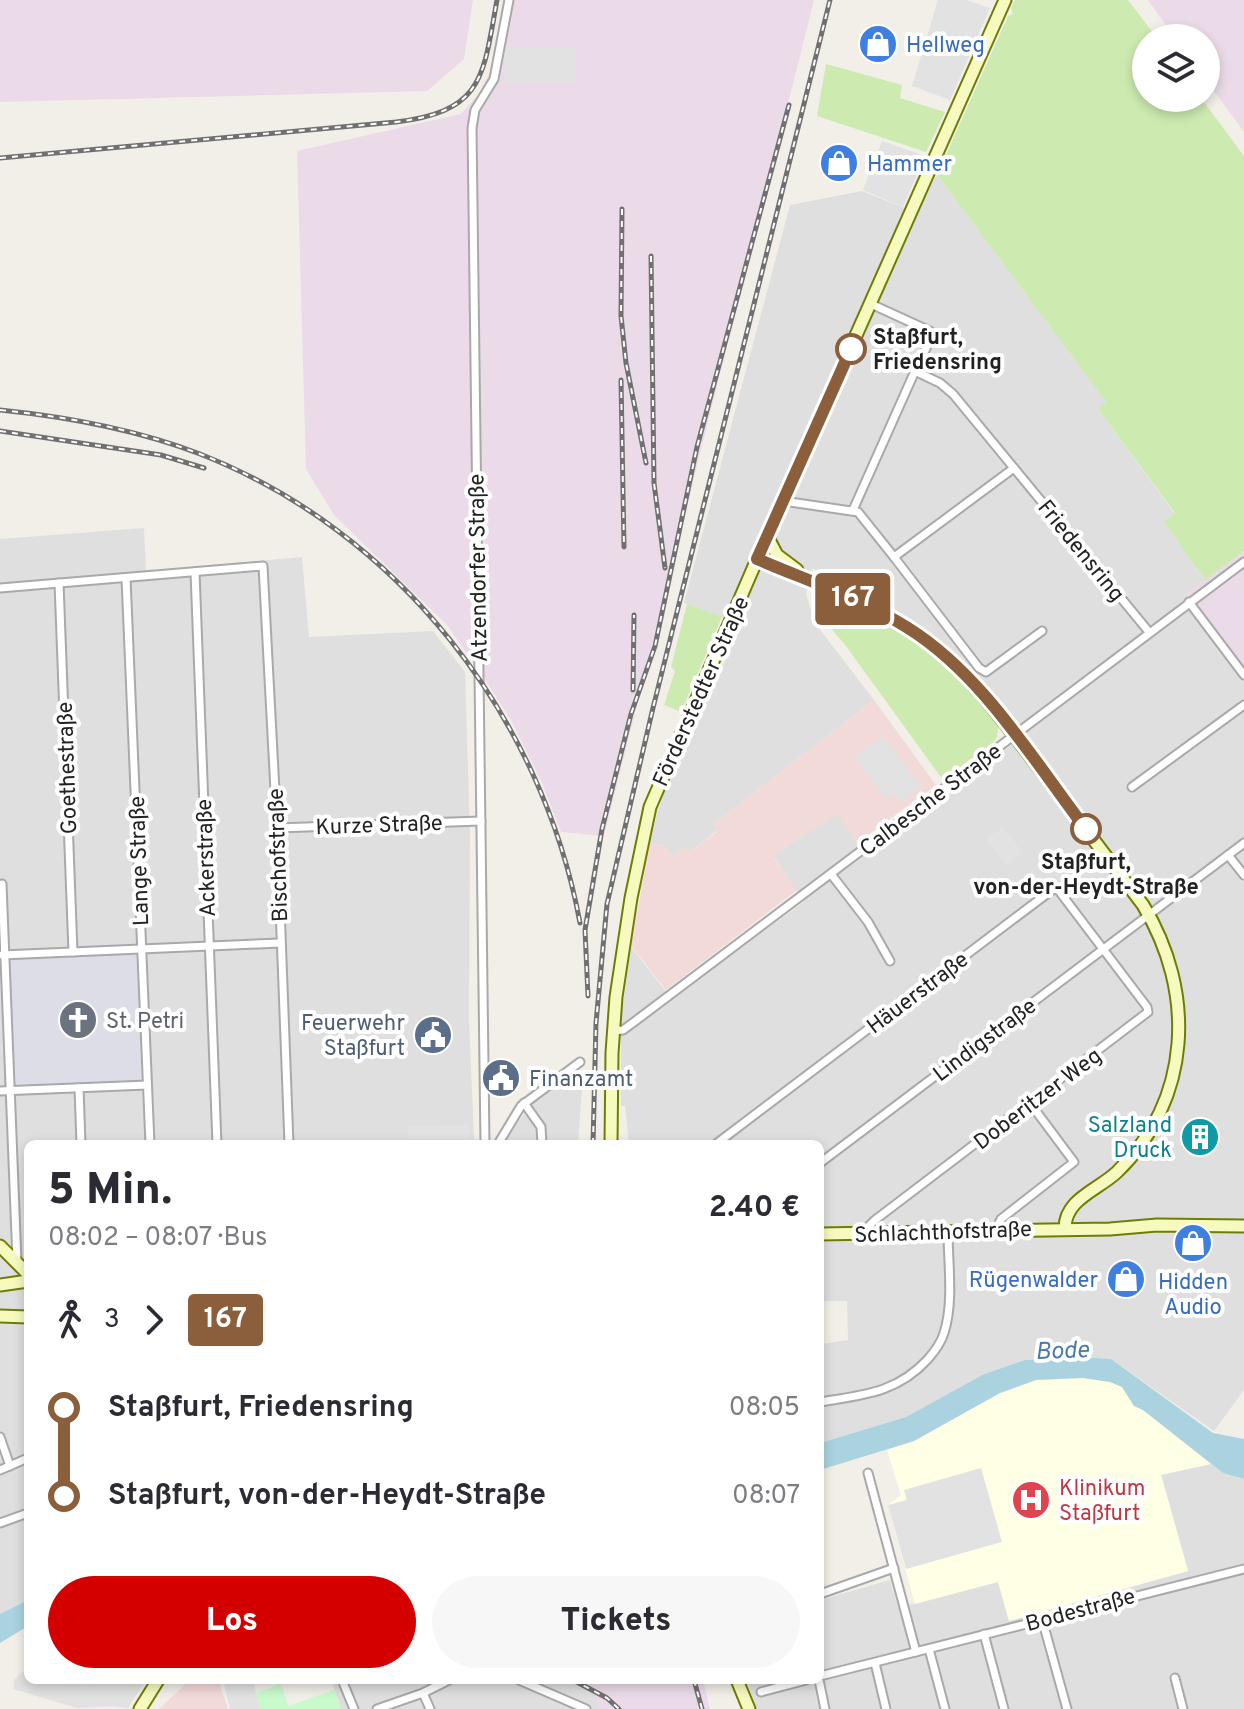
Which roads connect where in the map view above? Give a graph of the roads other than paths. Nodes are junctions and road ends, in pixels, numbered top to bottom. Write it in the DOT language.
graph roads {
  1 [pos="509,0"];
  2 [pos="1005,0"];
  3 [pos="871,304"];
  4 [pos="915,371"];
  5 [pos="1014,468"];
  6 [pos="783,501"];
  7 [pos="853,510"];
  8 [pos="767,536"];
  9 [pos="894,557"];
  10 [pos="757,559"];
  11 [pos="1244,562"];
  12 [pos="195,572"];
  13 [pos="800,577"];
  14 [pos="126,578"];
  15 [pos="59,583"];
  16 [pos="0,588"];
  17 [pos="1189,602"];
  18 [pos="1042,631"];
  19 [pos="1149,632"];
  20 [pos="1244,675"];
  21 [pos="1244,705"];
  22 [pos="1014,735"];
  23 [pos="1132,787"];
  24 [pos="481,821"];
  25 [pos="277,828"];
  26 [pos="1244,843"];
  27 [pos="1228,855"];
  28 [pos="831,874"];
  29 [pos="1244,875"];
  30 [pos="1,884"];
  31 [pos="1149,915"];
  32 [pos="280,943"];
  33 [pos="209,946"];
  34 [pos="141,949"];
  35 [pos="1104,949"];
  36 [pos="73,952"];
  37 [pos="2,955"];
  38 [pos="890,961"];
  39 [pos="613,1031"];
  40 [pos="580,1062"];
  41 [pos="147,1085"];
  42 [pos="79,1088"];
  43 [pos="0,1091"];
  44 [pos="10,1091"];
  45 [pos="524,1103"];
  46 [pos="1030,1103"];
  47 [pos="81,1140"];
  48 [pos="150,1140"];
  49 [pos="217,1140"];
  50 [pos="289,1140"];
  51 [pos="485,1140"];
  52 [pos="501,1140"];
  53 [pos="542,1140"];
  54 [pos="611,1140"];
  55 [pos="721,1140"];
  56 [pos="824,1160"];
  57 [pos="1244,1226"];
  58 [pos="1065,1228"];
  59 [pos="995,1231"];
  60 [pos="948,1232"];
  61 [pos="824,1234"];
  62 [pos="866,1234"];
  63 [pos="0,1246"];
  64 [pos="17,1261"];
  65 [pos="24,1269"];
  66 [pos="24,1282"];
  67 [pos="0,1285"];
  68 [pos="0,1316"];
  69 [pos="24,1317"];
  70 [pos="824,1401"];
  71 [pos="0,1437"];
  72 [pos="24,1460"];
  73 [pos="10,1466"];
  74 [pos="0,1470"];
  75 [pos="868,1473"];
  76 [pos="24,1514"];
  77 [pos="0,1523"];
  78 [pos="894,1568"];
  79 [pos="1244,1569"];
  80 [pos="824,1593"];
  81 [pos="1042,1619"];
  82 [pos="984,1634"];
  83 [pos="929,1649"];
  84 [pos="916,1652"];
  85 [pos="875,1663"];
  86 [pos="824,1677"];
  87 [pos="1175,1678"];
  88 [pos="156,1684"];
  89 [pos="344,1684"];
  90 [pos="441,1684"];
  91 [pos="528,1684"];
  92 [pos="739,1684"];
  93 [pos="791,1684"];
  94 [pos="820,1684"];
  95 [pos="761,1692"];
  96 [pos="423,1693"];
  97 [pos="140,1709"];
  98 [pos="354,1709"];
  99 [pos="377,1709"];
  100 [pos="430,1709"];
  101 [pos="586,1709"];
  102 [pos="749,1709"];
  103 [pos="825,1709"];
  104 [pos="886,1709"];
  105 [pos="945,1709"];
  106 [pos="1004,1709"];
  107 [pos="1067,1709"];
  108 [pos="1183,1709"];
  1 -- 24 [label="street, Atzendorfer Straße"];
  2 -- 3 [label="street, Förderstedter Straße"];
  3 -- 4 [label="street"];
  3 -- 6 [label="street, Förderstedter Straße"];
  4 -- 5 [label="street, Friedensring"];
  4 -- 7 [label="street"];
  5 -- 9 [label="street"];
  5 -- 19 [label="street, Friedensring"];
  6 -- 7 [label="street"];
  6 -- 8 [label="street, Förderstedter Straße"];
  7 -- 9 [label="street"];
  8 -- 10 [label="street, Förderstedter Straße"];
  8 -- 13 [label="street"];
  9 -- 18 [label="street"];
  10 -- 13 [label="street"];
  10 -- 39 [label="street, Förderstedter Straße"];
  11 -- 17 [label="street, Calbesche Straße"];
  12 -- 14 [label="street"];
  12 -- 25 [label="street, Bischofstraße"];
  12 -- 33 [label="street, Ackerstraße"];
  13 -- 22 [label="street"];
  14 -- 15 [label="street"];
  14 -- 34 [label="street, Lange Straße"];
  15 -- 16 [label="street"];
  15 -- 36 [label="street, Goethestraße"];
  17 -- 19 [label="street, Calbesche Straße"];
  17 -- 20 [label="street"];
  19 -- 22 [label="street, Calbesche Straße"];
  21 -- 23 [label="street"];
  22 -- 28 [label="street, Calbesche Straße"];
  22 -- 31 [label="street"];
  24 -- 25 [label="street, Kurze Straße"];
  24 -- 51 [label="street, Atzendorfer Straße"];
  25 -- 32 [label="street, Bischofstraße"];
  26 -- 27 [label="street, Lindigstraße"];
  27 -- 29 [label="street"];
  27 -- 31 [label="street, Lindigstraße"];
  28 -- 38 [label="street"];
  28 -- 39 [label="street, Calbesche Straße"];
  30 -- 37 [label="street"];
  31 -- 35 [label="street, Lindigstraße"];
  31 -- 58 [label="street"];
  32 -- 33 [label="street"];
  32 -- 50 [label="street, Bischofstraße"];
  33 -- 34 [label="street"];
  33 -- 49 [label="street, Ackerstraße"];
  34 -- 36 [label="street"];
  34 -- 41 [label="street, Lange Straße"];
  35 -- 46 [label="street, Doberitzer Weg"];
  35 -- 55 [label="street, Häuerstraße"];
  35 -- 56 [label="street, Lindigstraße"];
  36 -- 37 [label="street"];
  37 -- 44 [label="street"];
  39 -- 54 [label="street, Förderstedter Straße"];
  40 -- 45 [label="street"];
  41 -- 42 [label="street"];
  41 -- 48 [label="street, Lange Straße"];
  42 -- 44 [label="street"];
  42 -- 47 [label="street"];
  43 -- 44 [label="street"];
  44 -- 64 [label="street"];
  45 -- 52 [label="street"];
  45 -- 53 [label="street"];
  46 -- 59 [label="street"];
  46 -- 62 [label="street, Doberitzer Weg"];
  57 -- 58 [label="street, Schlachthofstraße"];
  58 -- 59 [label="street, Schlachthofstraße"];
  59 -- 60 [label="street, Schlachthofstraße"];
  60 -- 62 [label="street, Schlachthofstraße"];
  60 -- 70 [label="street"];
  61 -- 62 [label="street, Schlachthofstraße"];
  63 -- 64 [label="street"];
  64 -- 65 [label="street"];
  66 -- 67 [label="street"];
  68 -- 69 [label="street"];
  71 -- 73 [label="street"];
  72 -- 73 [label="street"];
  73 -- 74 [label="street"];
  75 -- 78 [label="street"];
  76 -- 77 [label="street"];
  78 -- 80 [label="street"];
  78 -- 84 [label="street"];
  79 -- 81 [label="street, Bodestraße"];
  81 -- 82 [label="street, Bodestraße"];
  81 -- 107 [label="street"];
  82 -- 83 [label="street, Bodestraße"];
  82 -- 106 [label="street"];
  83 -- 84 [label="street, Bodestraße"];
  83 -- 105 [label="street"];
  84 -- 85 [label="street, Bodestraße"];
  85 -- 86 [label="street, Bodestraße"];
  85 -- 104 [label="street"];
  87 -- 108 [label="street"];
  88 -- 97 [label="street"];
  89 -- 98 [label="street"];
  90 -- 96 [label="street"];
  91 -- 101 [label="street"];
  92 -- 102 [label="street"];
  93 -- 95 [label="street"];
  94 -- 103 [label="street"];
  96 -- 99 [label="street"];
  96 -- 100 [label="street"];
}
